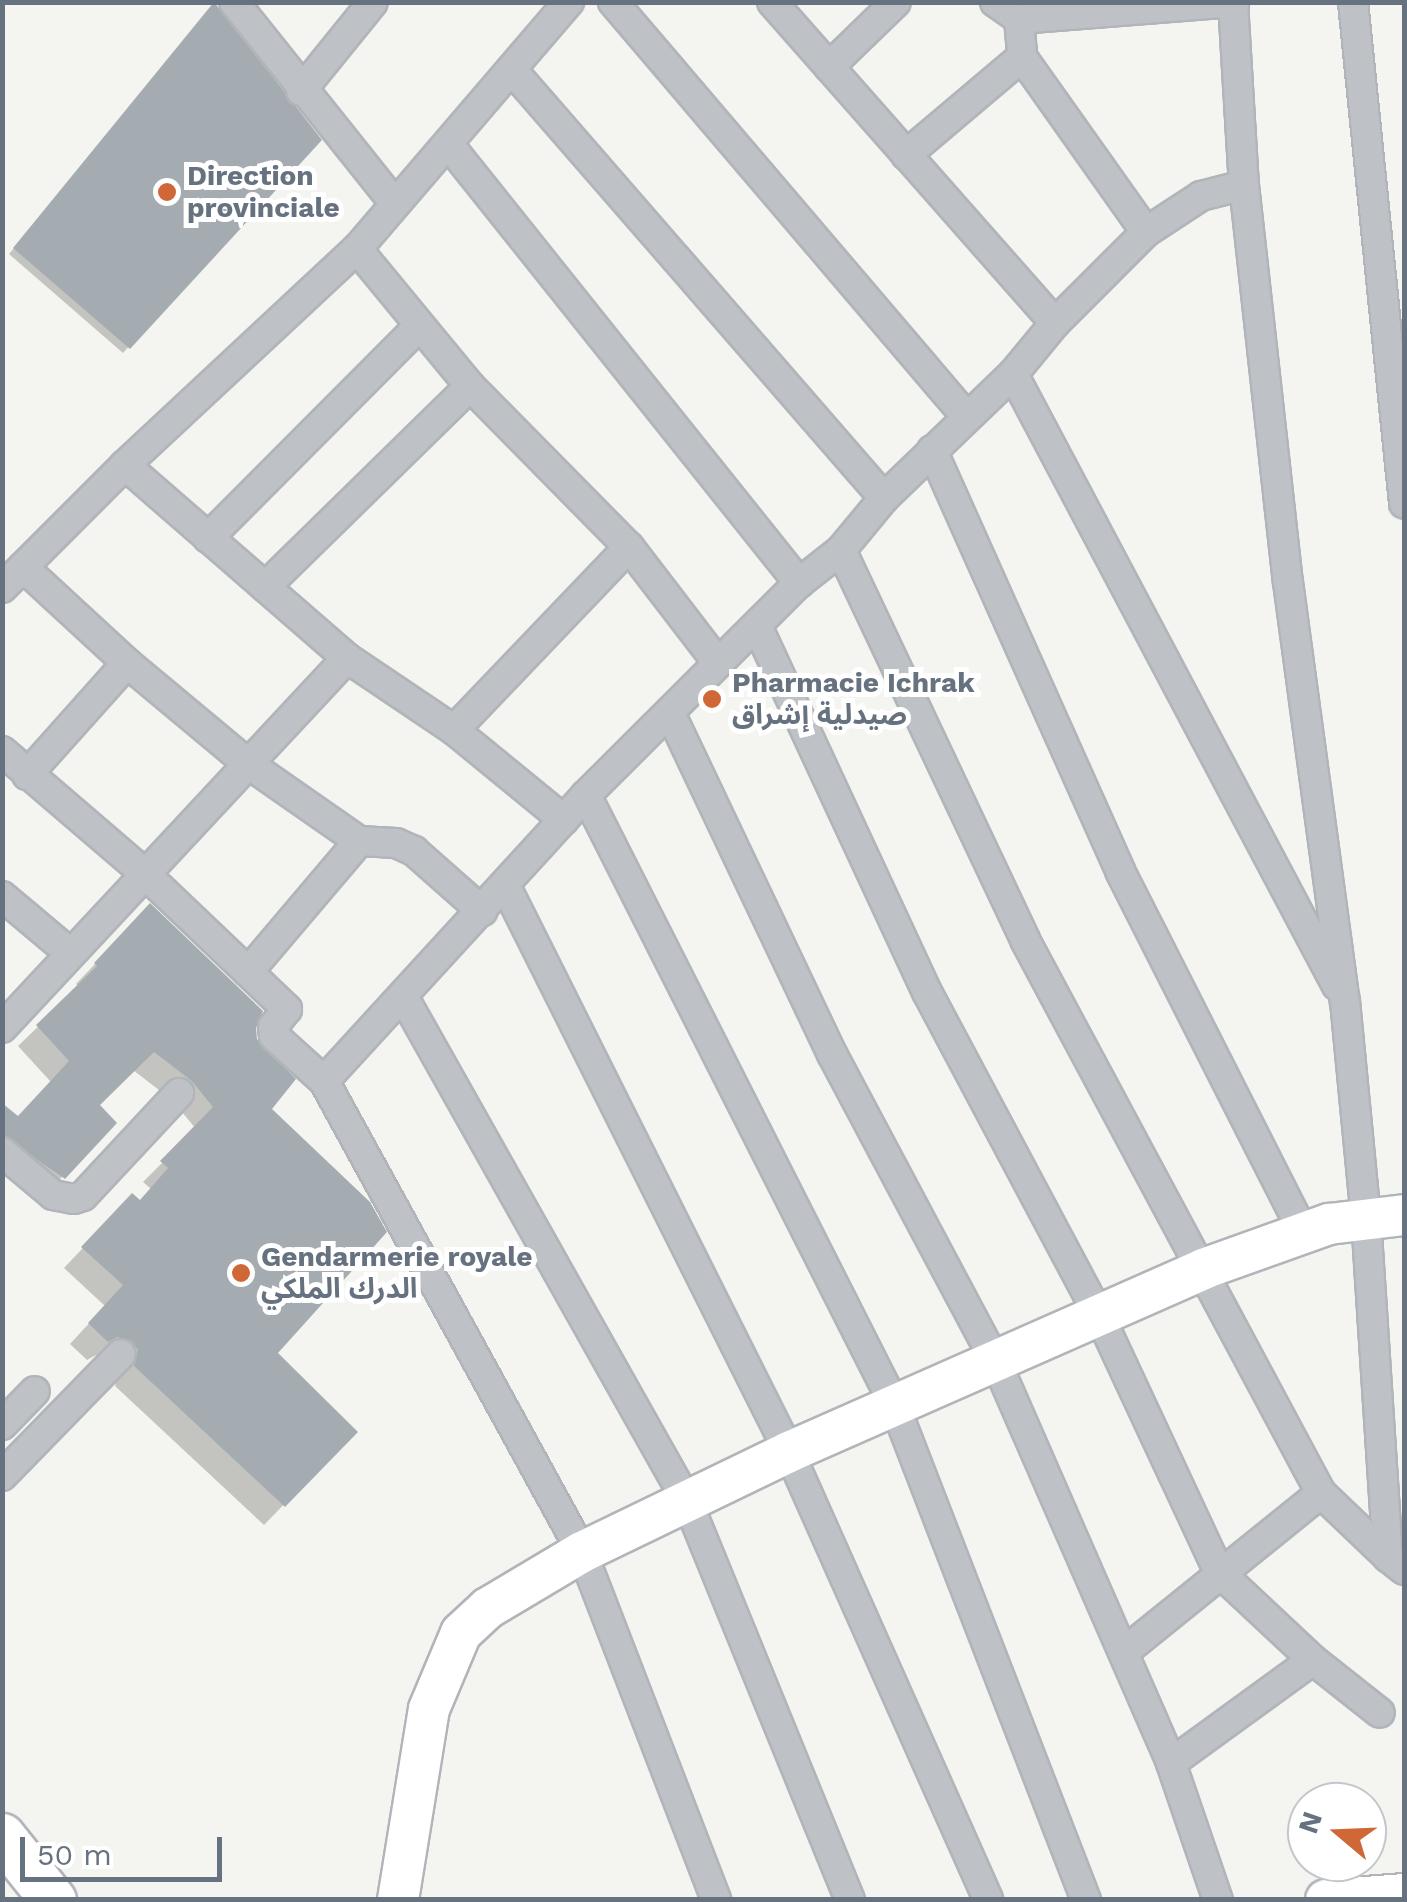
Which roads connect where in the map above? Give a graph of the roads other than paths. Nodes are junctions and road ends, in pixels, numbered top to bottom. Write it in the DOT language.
graph roads {
  1 [pos="234,2"];
  2 [pos="373,2"];
  3 [pos="568,2"];
  4 [pos="613,2"];
  5 [pos="896,2"];
  6 [pos="995,2"];
  7 [pos="1234,2"];
  8 [pos="1353,2"];
  9 [pos="774,3"];
  10 [pos="1019,19"];
  11 [pos="1022,57"];
  12 [pos="829,67"];
  13 [pos="512,70"];
  14 [pos="301,92"];
  15 [pos="450,145"];
  16 [pos="906,155"];
  17 [pos="1244,185"];
  18 [pos="395,204"];
  19 [pos="1146,232"];
  20 [pos="357,248"];
  21 [pos="1055,323"];
  22 [pos="418,327"];
  23 [pos="1012,374"];
  24 [pos="470,386"];
  25 [pos="966,416"];
  26 [pos="932,450"];
  27 [pos="125,465"];
  28 [pos="884,498"];
  29 [pos="1404,503"];
  30 [pos="208,538"];
  31 [pos="628,548"];
  32 [pos="841,550"];
  33 [pos="23,566"];
  34 [pos="799,583"];
  35 [pos="264,587"];
  36 [pos="2,588"];
  37 [pos="757,626"];
  38 [pos="347,658"];
  39 [pos="127,663"];
  40 [pos="718,663"];
  41 [pos="670,713"];
  42 [pos="454,730"];
  43 [pos="2,751"];
  44 [pos="247,763"];
  45 [pos="27,775"];
  46 [pos="586,796"];
  47 [pos="564,820"];
  48 [pos="359,841"];
  49 [pos="144,872"];
  50 [pos="505,885"];
  51 [pos="2,896"];
  52 [pos="482,911"];
  53 [pos="70,953"];
  54 [pos="248,972"];
  55 [pos="404,998"];
  56 [pos="1345,1000"];
  57 [pos="2,1028"];
  58 [pos="324,1081"];
  59 [pos="179,1094"];
  60 [pos="2,1152"];
  61 [pos="1385,1217"];
  62 [pos="1303,1231"];
  63 [pos="1203,1269"];
  64 [pos="1100,1317"];
  65 [pos="121,1354"];
  66 [pos="997,1364"];
  67 [pos="35,1390"];
  68 [pos="894,1404"];
  69 [pos="2,1426"];
  70 [pos="790,1452"];
  71 [pos="2,1476"];
  72 [pos="1321,1493"];
  73 [pos="688,1503"];
  74 [pos="582,1552"];
  75 [pos="1396,1564"];
  76 [pos="1219,1572"];
  77 [pos="1124,1652"];
  78 [pos="1313,1660"];
  79 [pos="1380,1713"];
  80 [pos="1171,1763"];
  81 [pos="2,1836"];
  82 [pos="1388,1896"];
  83 [pos="53,1900"];
  84 [pos="398,1900"];
  85 [pos="716,1900"];
  86 [pos="850,1900"];
  87 [pos="988,1900"];
  88 [pos="1086,1900"];
  89 [pos="1218,1900"];
  90 [pos="1326,1900"];
  1 -- 14 [label="street"];
  2 -- 14 [label="street"];
  3 -- 13 [label="street"];
  4 -- 25 [label="street"];
  5 -- 12 [label="street"];
  6 -- 10 [label="street"];
  7 -- 10 [label="street"];
  7 -- 17 [label="street"];
  8 -- 29 [label="street"];
  9 -- 12 [label="street"];
  10 -- 11 [label="street"];
  11 -- 16 [label="street"];
  11 -- 19 [label="street"];
  12 -- 16 [label="street"];
  13 -- 15 [label="street"];
  13 -- 28 [label="street"];
  14 -- 18 [label="street"];
  15 -- 18 [label="street"];
  15 -- 34 [label="street"];
  16 -- 21 [label="street"];
  17 -- 19 [label="street"];
  17 -- 56 [label="street"];
  18 -- 20 [label="street"];
  19 -- 21 [label="street"];
  20 -- 22 [label="street"];
  20 -- 27 [label="street"];
  21 -- 23 [label="street"];
  22 -- 24 [label="street"];
  22 -- 30 [label="street"];
  23 -- 25 [label="street"];
  23 -- 56 [label="street"];
  24 -- 31 [label="street"];
  24 -- 35 [label="street"];
  25 -- 26 [label="street"];
  26 -- 28 [label="street"];
  26 -- 62 [label="street"];
  27 -- 30 [label="street"];
  27 -- 33 [label="street"];
  28 -- 32 [label="street"];
  30 -- 35 [label="street"];
  31 -- 40 [label="street"];
  31 -- 42 [label="street"];
  32 -- 34 [label="street"];
  32 -- 63 [label="street"];
  33 -- 36 [label="street"];
  33 -- 39 [label="street"];
  34 -- 37 [label="street"];
  35 -- 38 [label="street"];
  37 -- 40 [label="street"];
  37 -- 64 [label="street"];
  38 -- 42 [label="street"];
  38 -- 44 [label="street"];
  39 -- 44 [label="street"];
  39 -- 45 [label="street"];
  40 -- 41 [label="street"];
  41 -- 46 [label="street"];
  41 -- 66 [label="street"];
  42 -- 47 [label="street"];
  43 -- 45 [label="street"];
  44 -- 48 [label="street"];
  44 -- 49 [label="street"];
  45 -- 49 [label="street"];
  46 -- 47 [label="street"];
  46 -- 68 [label="street"];
  47 -- 50 [label="street"];
  48 -- 52 [label="street"];
  48 -- 54 [label="street"];
  49 -- 53 [label="street"];
  49 -- 54 [label="street"];
  50 -- 52 [label="street"];
  50 -- 70 [label="street"];
  51 -- 53 [label="street"];
  52 -- 55 [label="street"];
  53 -- 57 [label="street"];
  54 -- 58 [label="street"];
  55 -- 58 [label="street"];
  55 -- 73 [label="street"];
  56 -- 61 [label="street"];
  58 -- 74 [label="street"];
  59 -- 60 [label="street"];
  61 -- 62 [label="street"];
  61 -- 75 [label="street"];
  62 -- 63 [label="street"];
  63 -- 64 [label="street"];
  63 -- 72 [label="street"];
  64 -- 66 [label="street"];
  64 -- 76 [label="street"];
  65 -- 71 [label="street"];
  66 -- 68 [label="street"];
  66 -- 77 [label="street"];
  67 -- 69 [label="street"];
  68 -- 70 [label="street"];
  68 -- 88 [label="street"];
  70 -- 73 [label="street"];
  70 -- 87 [label="street"];
  72 -- 75 [label="street"];
  72 -- 76 [label="street"];
  73 -- 74 [label="street"];
  73 -- 86 [label="street"];
  74 -- 84 [label="street"];
  74 -- 85 [label="street"];
  76 -- 77 [label="street"];
  76 -- 78 [label="street"];
  77 -- 80 [label="street"];
  78 -- 79 [label="street"];
  78 -- 80 [label="street"];
  80 -- 89 [label="street"];
  81 -- 83 [label="main road"];
  82 -- 90 [label="street"];
}
